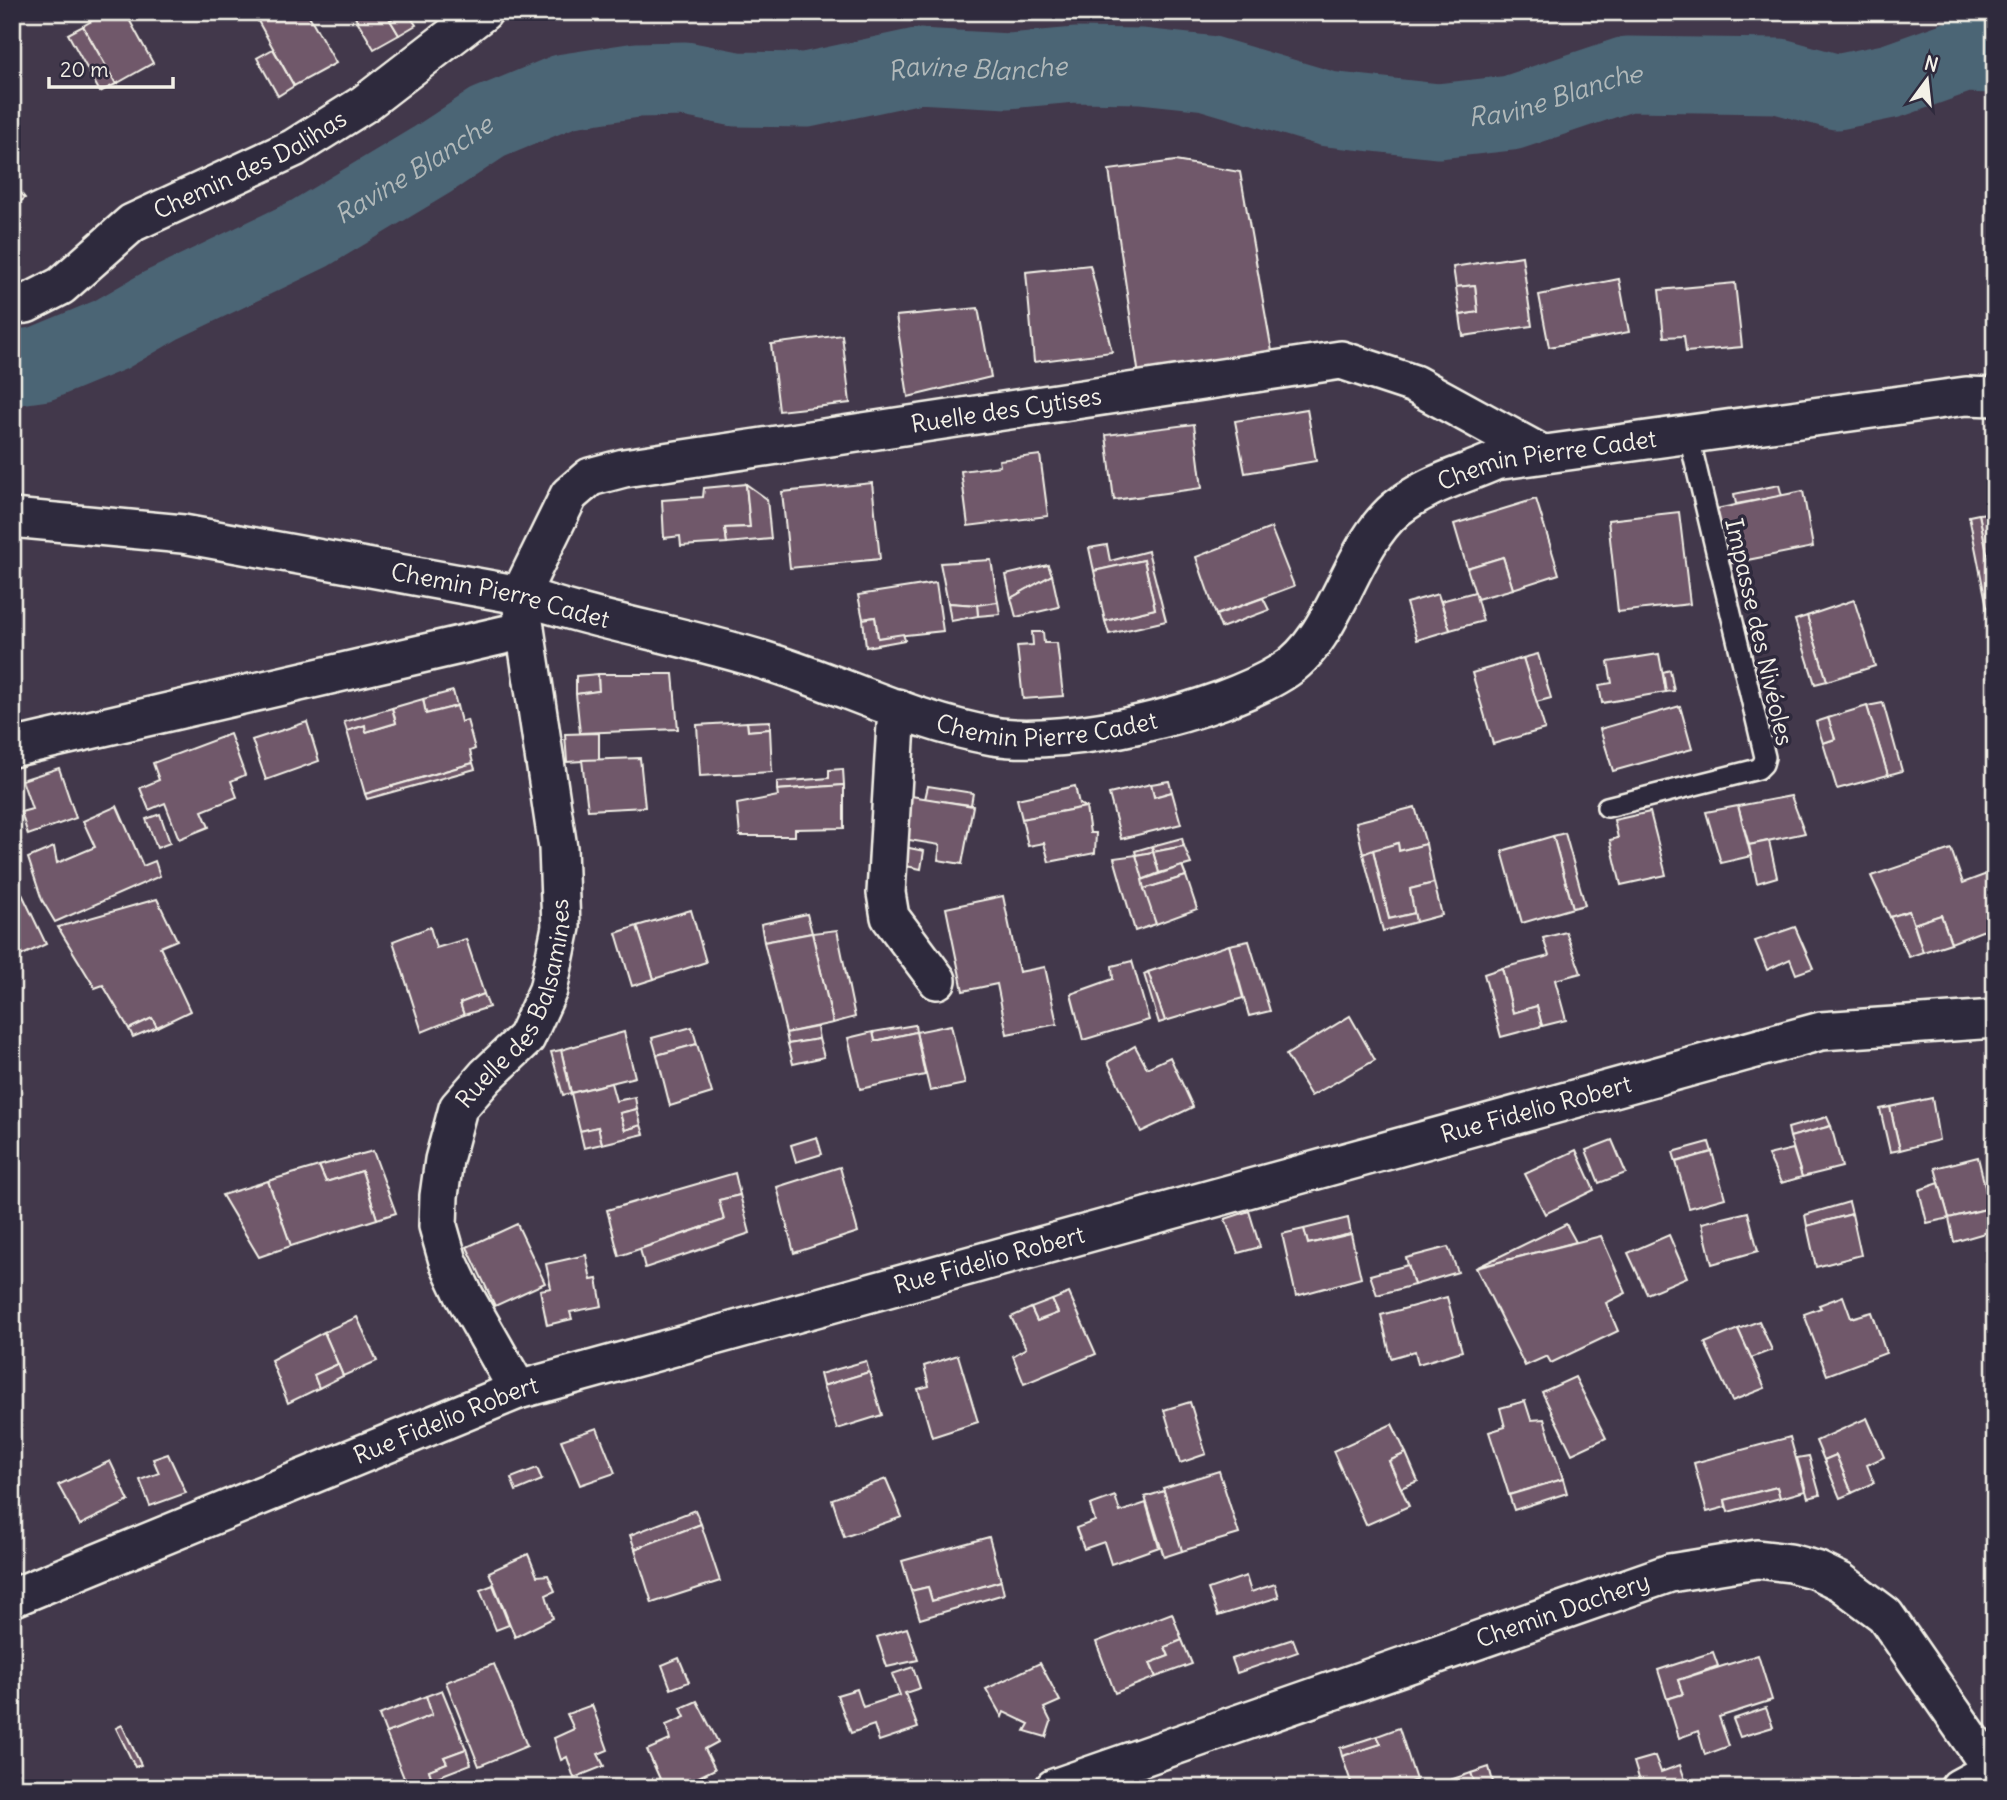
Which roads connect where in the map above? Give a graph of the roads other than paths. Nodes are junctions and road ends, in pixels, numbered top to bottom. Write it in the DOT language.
graph roads {
  1 [pos="483,12"];
  2 [pos="12,305"];
  3 [pos="1995,397"];
  4 [pos="1688,433"];
  5 [pos="1541,453"];
  6 [pos="12,518"];
  7 [pos="522,612"];
  8 [pos="897,708"];
  9 [pos="12,748"];
  10 [pos="1607,807"];
  11 [pos="937,980"];
  12 [pos="1995,1019"];
  13 [pos="518,1390"];
  14 [pos="12,1598"];
  15 [pos="1993,1772"];
  16 [pos="1054,1788"];
  17 [pos="1959,1788"];
  1 -- 2 [label="street, Chemin des Dalihas"];
  3 -- 4 [label="street, Chemin Pierre Cadet"];
  4 -- 5 [label="street, Chemin Pierre Cadet"];
  4 -- 10 [label="lane, Impasse des Nivéoles"];
  5 -- 7 [label="street, Ruelle des Cytises"];
  5 -- 8 [label="street, Chemin Pierre Cadet"];
  6 -- 7 [label="street, Chemin Pierre Cadet"];
  7 -- 8 [label="street, Chemin Pierre Cadet"];
  7 -- 9 [label="street"];
  7 -- 13 [label="street, Ruelle des Balsamines"];
  8 -- 11 [label="street"];
  12 -- 13 [label="street, Rue Fidelio Robert"];
  13 -- 14 [label="street, Rue Fidelio Robert"];
  15 -- 16 [label="street, Chemin Dachery"];
  15 -- 17 [label="street"];
}
